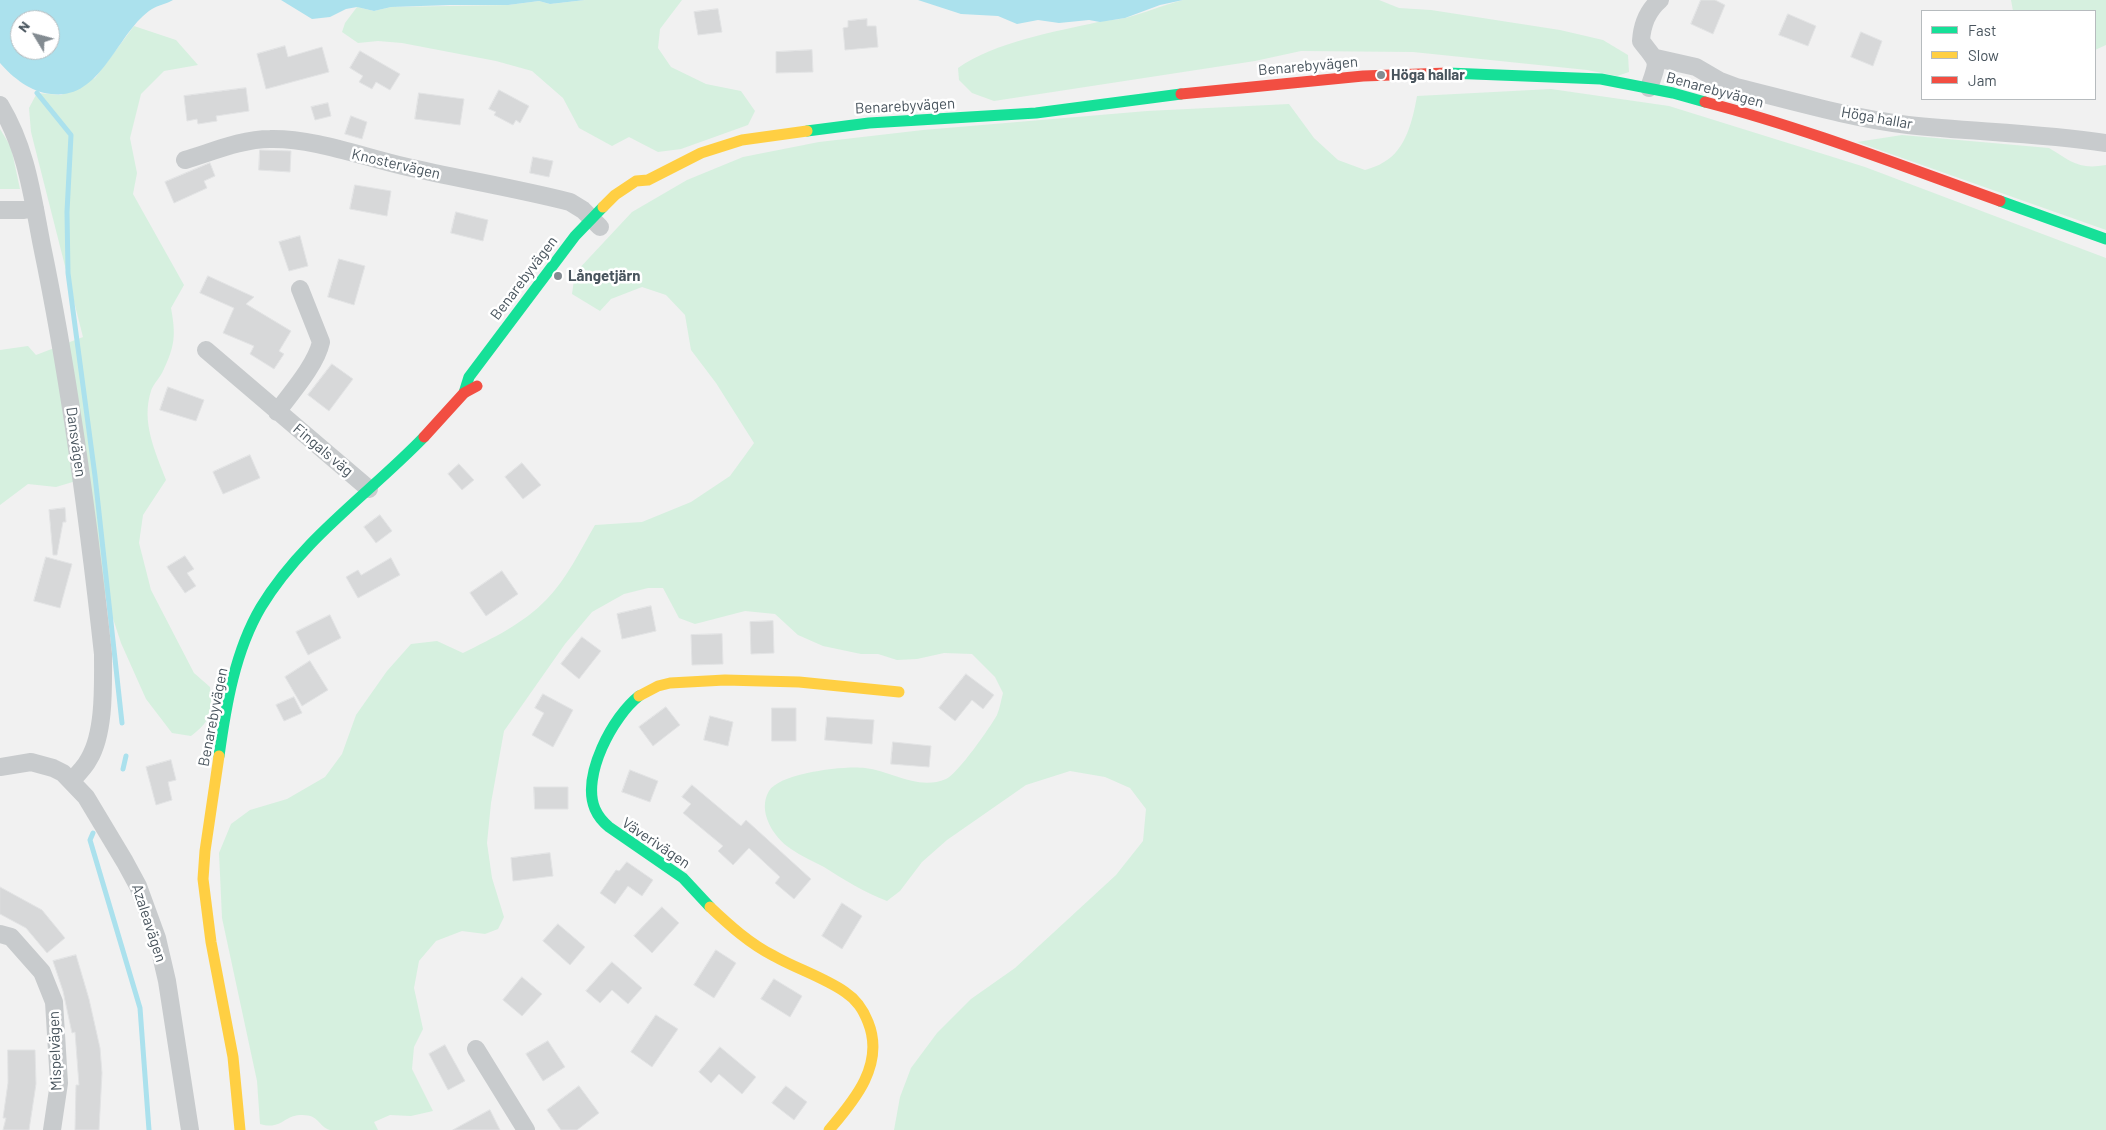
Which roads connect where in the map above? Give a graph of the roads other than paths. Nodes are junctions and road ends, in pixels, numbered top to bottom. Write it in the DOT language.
graph roads {
  1 [pos="1660,0"];
  2 [pos="1656,58"];
  3 [pos="1649,88"];
  4 [pos="0,105"];
  5 [pos="2106,143"];
  6 [pos="185,160"];
  7 [pos="648,180"];
  8 [pos="642,191"];
  9 [pos="35,208"];
  10 [pos="0,210"];
  11 [pos="599,222"];
  12 [pos="2106,239"];
  13 [pos="300,289"];
  14 [pos="513,338"];
  15 [pos="206,350"];
  16 [pos="484,378"];
  17 [pos="464,393"];
  18 [pos="277,412"];
  19 [pos="369,489"];
  20 [pos="899,692"];
  21 [pos="0,767"];
  22 [pos="72,780"];
  23 [pos="0,934"];
  24 [pos="476,1049"];
  25 [pos="52,1130"];
  26 [pos="190,1130"];
  27 [pos="240,1130"];
  28 [pos="526,1130"];
  29 [pos="829,1130"];
  1 -- 2 [label="street"];
  2 -- 3 [label="street"];
  2 -- 5 [label="street, Höga hallar"];
  3 -- 7 [label="street, Benarebyvägen"];
  3 -- 12 [label="street, Benarebyvägen"];
  4 -- 9 [label="street, Dansvägen"];
  6 -- 11 [label="street, Knostervägen"];
  7 -- 8 [label="street"];
  7 -- 11 [label="street, Benarebyvägen"];
  9 -- 10 [label="street"];
  9 -- 22 [label="street, Dansvägen"];
  11 -- 14 [label="street, Benarebyvägen"];
  11 -- 17 [label="street, Benarebyvägen"];
  13 -- 18 [label="street"];
  15 -- 18 [label="street, Fingals väg"];
  16 -- 17 [label="street, Benarebyvägen"];
  17 -- 19 [label="street, Benarebyvägen"];
  18 -- 19 [label="street, Fingals väg"];
  19 -- 27 [label="street, Benarebyvägen"];
  20 -- 29 [label="street, Väverivägen"];
  21 -- 22 [label="street, Azaleavägen"];
  22 -- 26 [label="street, Azaleavägen"];
  23 -- 25 [label="street, Mispelvägen"];
  24 -- 28 [label="street"];
}
